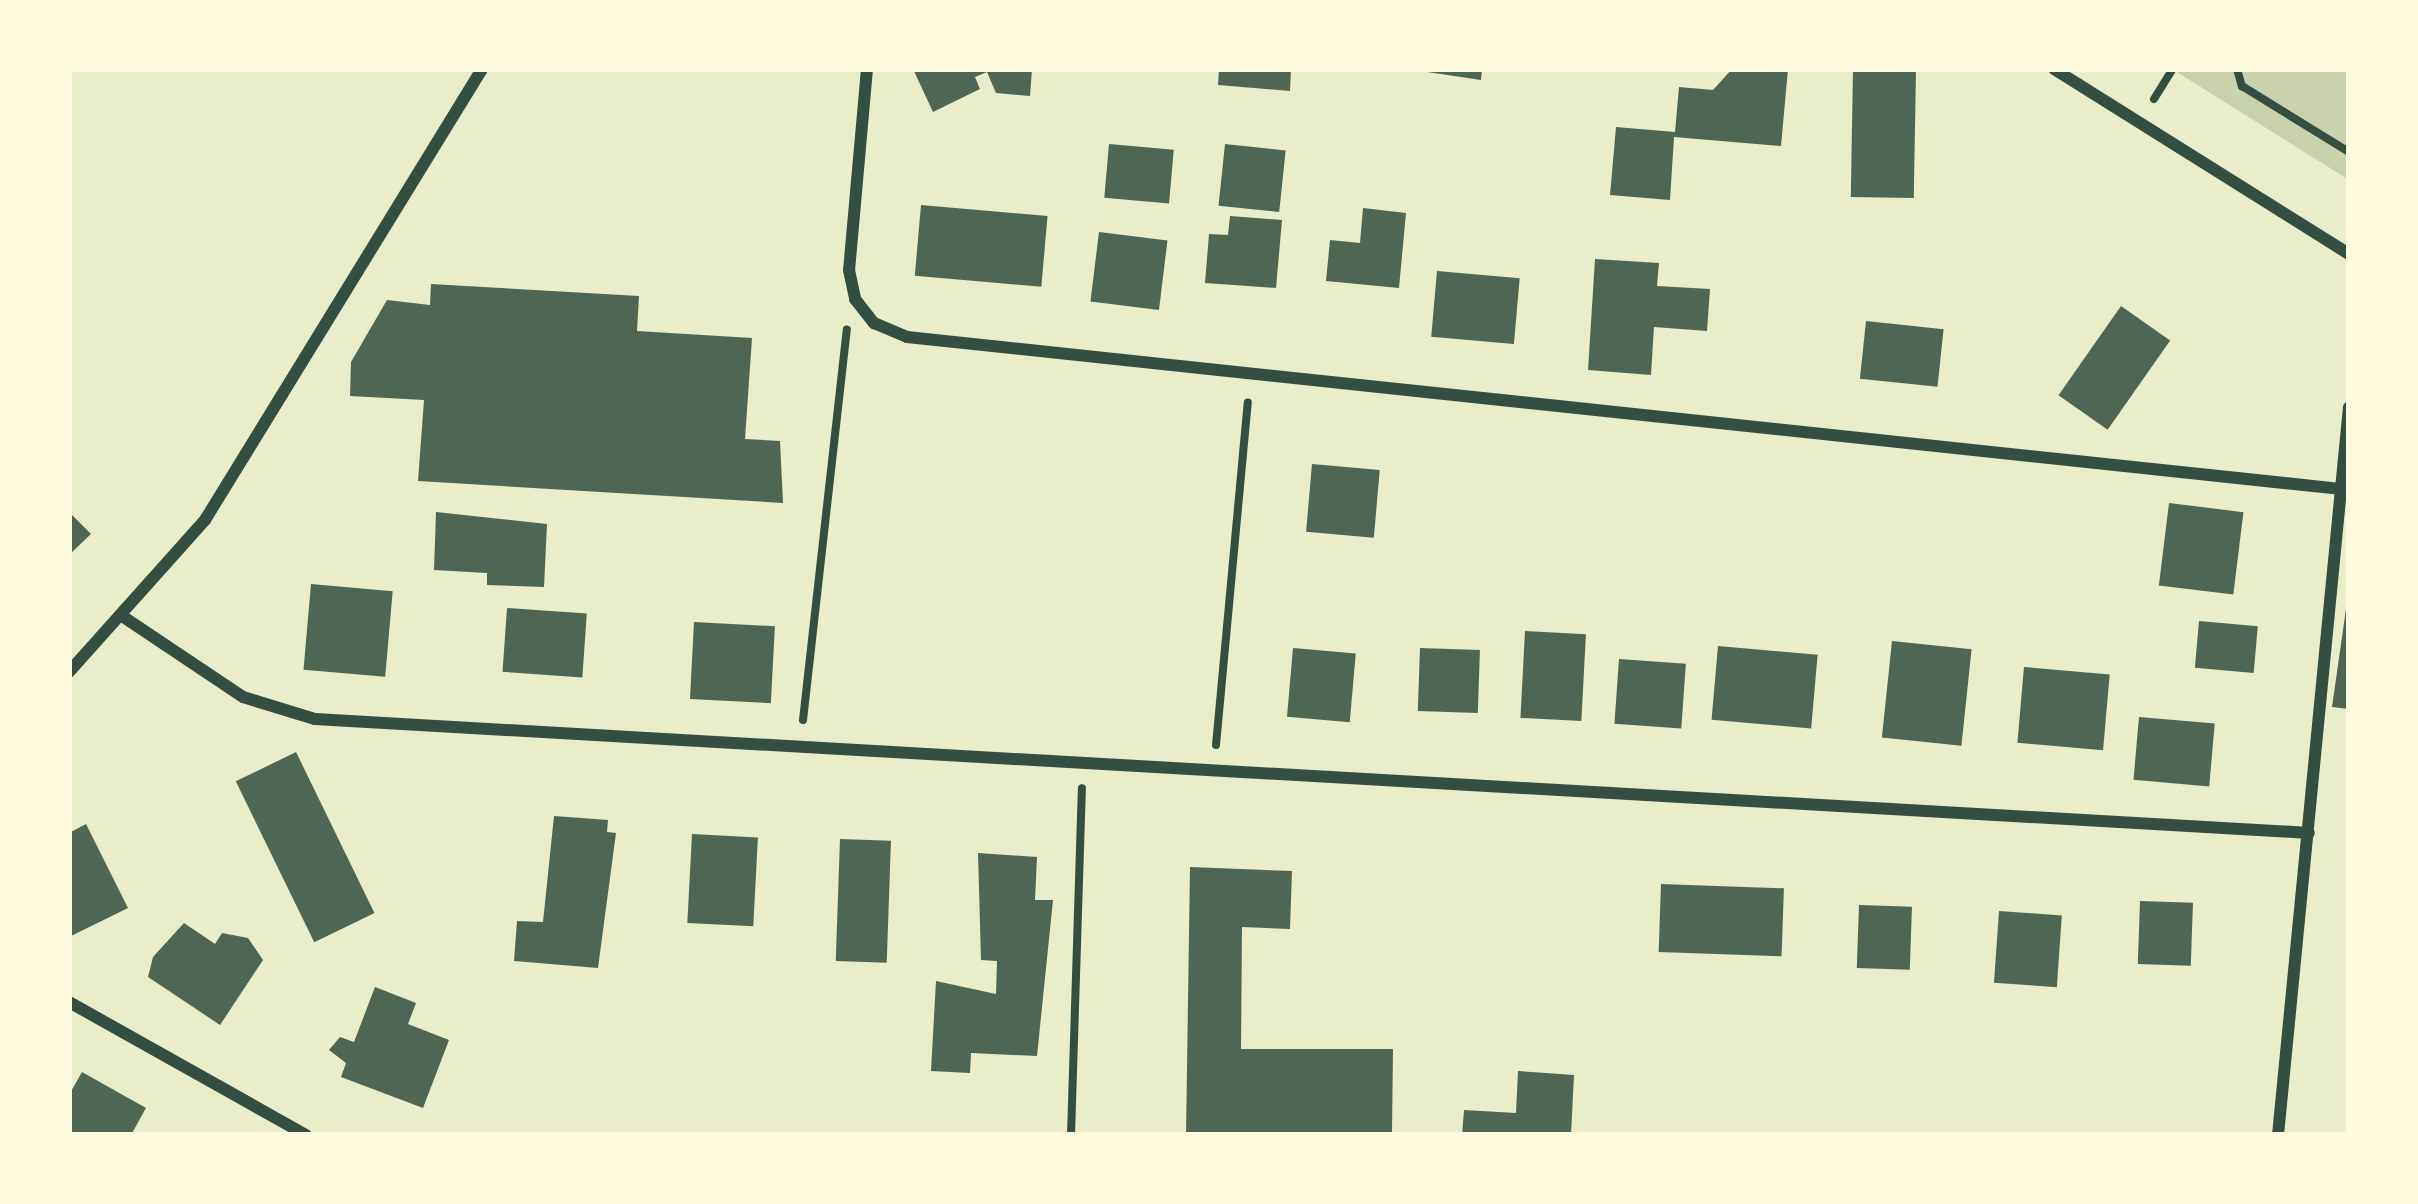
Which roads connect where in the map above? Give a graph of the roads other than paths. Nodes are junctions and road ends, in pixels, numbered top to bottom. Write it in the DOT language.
graph roads {
  1 [pos="482,69"];
  2 [pos="867,69"];
  3 [pos="2054,69"];
  4 [pos="2349,254"];
  5 [pos="2349,407"];
  6 [pos="2340,489"];
  7 [pos="125,618"];
  8 [pos="69,672"];
  9 [pos="2309,833"];
  10 [pos="69,1002"];
  11 [pos="306,1135"];
  12 [pos="2278,1135"];
  1 -- 7 [label="street"];
  2 -- 6 [label="street"];
  3 -- 4 [label="street"];
  5 -- 6 [label="street"];
  6 -- 9 [label="street"];
  7 -- 8 [label="street"];
  7 -- 9 [label="street"];
  9 -- 12 [label="street"];
  10 -- 11 [label="street"];
}
